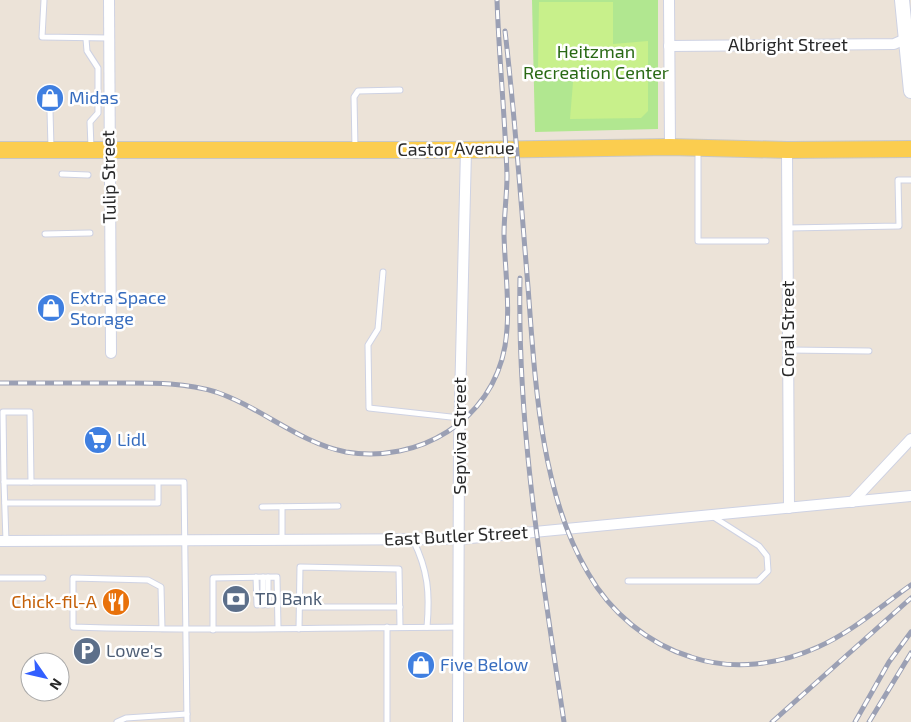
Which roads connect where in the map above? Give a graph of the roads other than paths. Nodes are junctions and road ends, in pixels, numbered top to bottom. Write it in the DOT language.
graph roads {
  1 [pos="44,0"];
  2 [pos="109,0"];
  3 [pos="669,0"];
  4 [pos="902,0"];
  5 [pos="108,38"];
  6 [pos="908,38"];
  7 [pos="86,39"];
  8 [pos="669,46"];
  9 [pos="400,90"];
  10 [pos="911,91"];
  11 [pos="50,111"];
  12 [pos="670,147"];
  13 [pos="698,148"];
  14 [pos="911,149"];
  15 [pos="0,150"];
  16 [pos="51,150"];
  17 [pos="92,150"];
  18 [pos="109,150"];
  19 [pos="355,150"];
  20 [pos="466,150"];
  21 [pos="787,150"];
  22 [pos="62,174"];
  23 [pos="88,175"];
  24 [pos="911,180"];
  25 [pos="787,228"];
  26 [pos="90,233"];
  27 [pos="45,234"];
  28 [pos="766,241"];
  29 [pos="383,272"];
  30 [pos="788,350"];
  31 [pos="869,351"];
  32 [pos="111,353"];
  33 [pos="460,418"];
  34 [pos="911,439"];
  35 [pos="4,482"];
  36 [pos="31,482"];
  37 [pos="158,483"];
  38 [pos="911,496"];
  39 [pos="852,502"];
  40 [pos="5,503"];
  41 [pos="338,506"];
  42 [pos="262,507"];
  43 [pos="282,507"];
  44 [pos="789,508"];
  45 [pos="712,516"];
  46 [pos="413,539"];
  47 [pos="460,539"];
  48 [pos="185,540"];
  49 [pos="282,540"];
  50 [pos="3,541"];
  51 [pos="256,577"];
  52 [pos="266,577"];
  53 [pos="0,578"];
  54 [pos="43,578"];
  55 [pos="628,581"];
  56 [pos="300,607"];
  57 [pos="400,607"];
  58 [pos="459,626"];
  59 [pos="400,627"];
  60 [pos="427,627"];
  61 [pos="278,628"];
  62 [pos="387,628"];
  63 [pos="162,629"];
  64 [pos="263,629"];
  65 [pos="299,629"];
  66 [pos="186,630"];
  67 [pos="213,630"];
  68 [pos="187,714"];
  69 [pos="117,722"];
  70 [pos="187,722"];
  71 [pos="387,722"];
  72 [pos="458,722"];
  1 -- 7 [label="lane"];
  2 -- 5 [label="street, Tulip Street"];
  3 -- 8 [label="street"];
  4 -- 6 [label="main road"];
  5 -- 7 [label="lane"];
  5 -- 18 [label="street, Tulip Street"];
  6 -- 8 [label="street, Albright Street"];
  6 -- 10 [label="main road"];
  7 -- 17 [label="lane"];
  8 -- 12 [label="street"];
  9 -- 19 [label="lane"];
  11 -- 16 [label="lane"];
  12 -- 13 [label="main road, Castor Avenue"];
  12 -- 20 [label="main road, Castor Avenue"];
  13 -- 21 [label="main road, Castor Avenue"];
  13 -- 28 [label="lane"];
  14 -- 21 [label="main road, Castor Avenue"];
  15 -- 16 [label="main road, Castor Avenue"];
  16 -- 17 [label="main road, Castor Avenue"];
  17 -- 18 [label="main road, Castor Avenue"];
  18 -- 19 [label="main road, Castor Avenue"];
  18 -- 32 [label="street, Tulip Street"];
  19 -- 20 [label="main road, Castor Avenue"];
  20 -- 33 [label="street, Sepviva Street"];
  21 -- 25 [label="street, Coral Street"];
  22 -- 23 [label="lane"];
  24 -- 25 [label="lane"];
  25 -- 30 [label="street, Coral Street"];
  26 -- 27 [label="lane"];
  29 -- 33 [label="lane"];
  30 -- 31 [label="lane"];
  30 -- 44 [label="street, Coral Street"];
  33 -- 47 [label="street, Sepviva Street"];
  34 -- 39 [label="street"];
  35 -- 36 [label="lane"];
  35 -- 36 [label="lane"];
  35 -- 40 [label="lane"];
  36 -- 37 [label="lane"];
  37 -- 40 [label="lane"];
  37 -- 48 [label="lane"];
  38 -- 39 [label="street, East Butler Street"];
  39 -- 44 [label="street, East Butler Street"];
  40 -- 50 [label="lane"];
  41 -- 43 [label="lane"];
  42 -- 43 [label="lane"];
  43 -- 49 [label="lane"];
  44 -- 45 [label="street, East Butler Street"];
  45 -- 47 [label="street, East Butler Street"];
  45 -- 55 [label="lane"];
  46 -- 47 [label="street, East Butler Street"];
  46 -- 49 [label="street, East Butler Street"];
  46 -- 60 [label="lane"];
  47 -- 58 [label="street, Sepviva Street"];
  48 -- 49 [label="street, East Butler Street"];
  48 -- 50 [label="street, East Butler Street"];
  48 -- 66 [label="lane"];
  51 -- 52 [label="lane"];
  51 -- 52 [label="lane"];
  51 -- 67 [label="lane"];
  52 -- 61 [label="lane"];
  53 -- 54 [label="lane"];
  56 -- 57 [label="lane"];
  56 -- 57 [label="lane"];
  56 -- 65 [label="lane"];
  57 -- 59 [label="lane"];
  58 -- 60 [label="lane"];
  58 -- 72 [label="street, Sepviva Street"];
  59 -- 60 [label="lane"];
  59 -- 62 [label="lane"];
  61 -- 64 [label="lane"];
  61 -- 65 [label="lane"];
  62 -- 65 [label="lane"];
  62 -- 71 [label="lane"];
  63 -- 63 [label="lane"];
  63 -- 66 [label="lane"];
  64 -- 64 [label="lane"];
  64 -- 67 [label="lane"];
  66 -- 67 [label="lane"];
  66 -- 68 [label="lane"];
  68 -- 69 [label="lane"];
  68 -- 70 [label="lane"];
}
